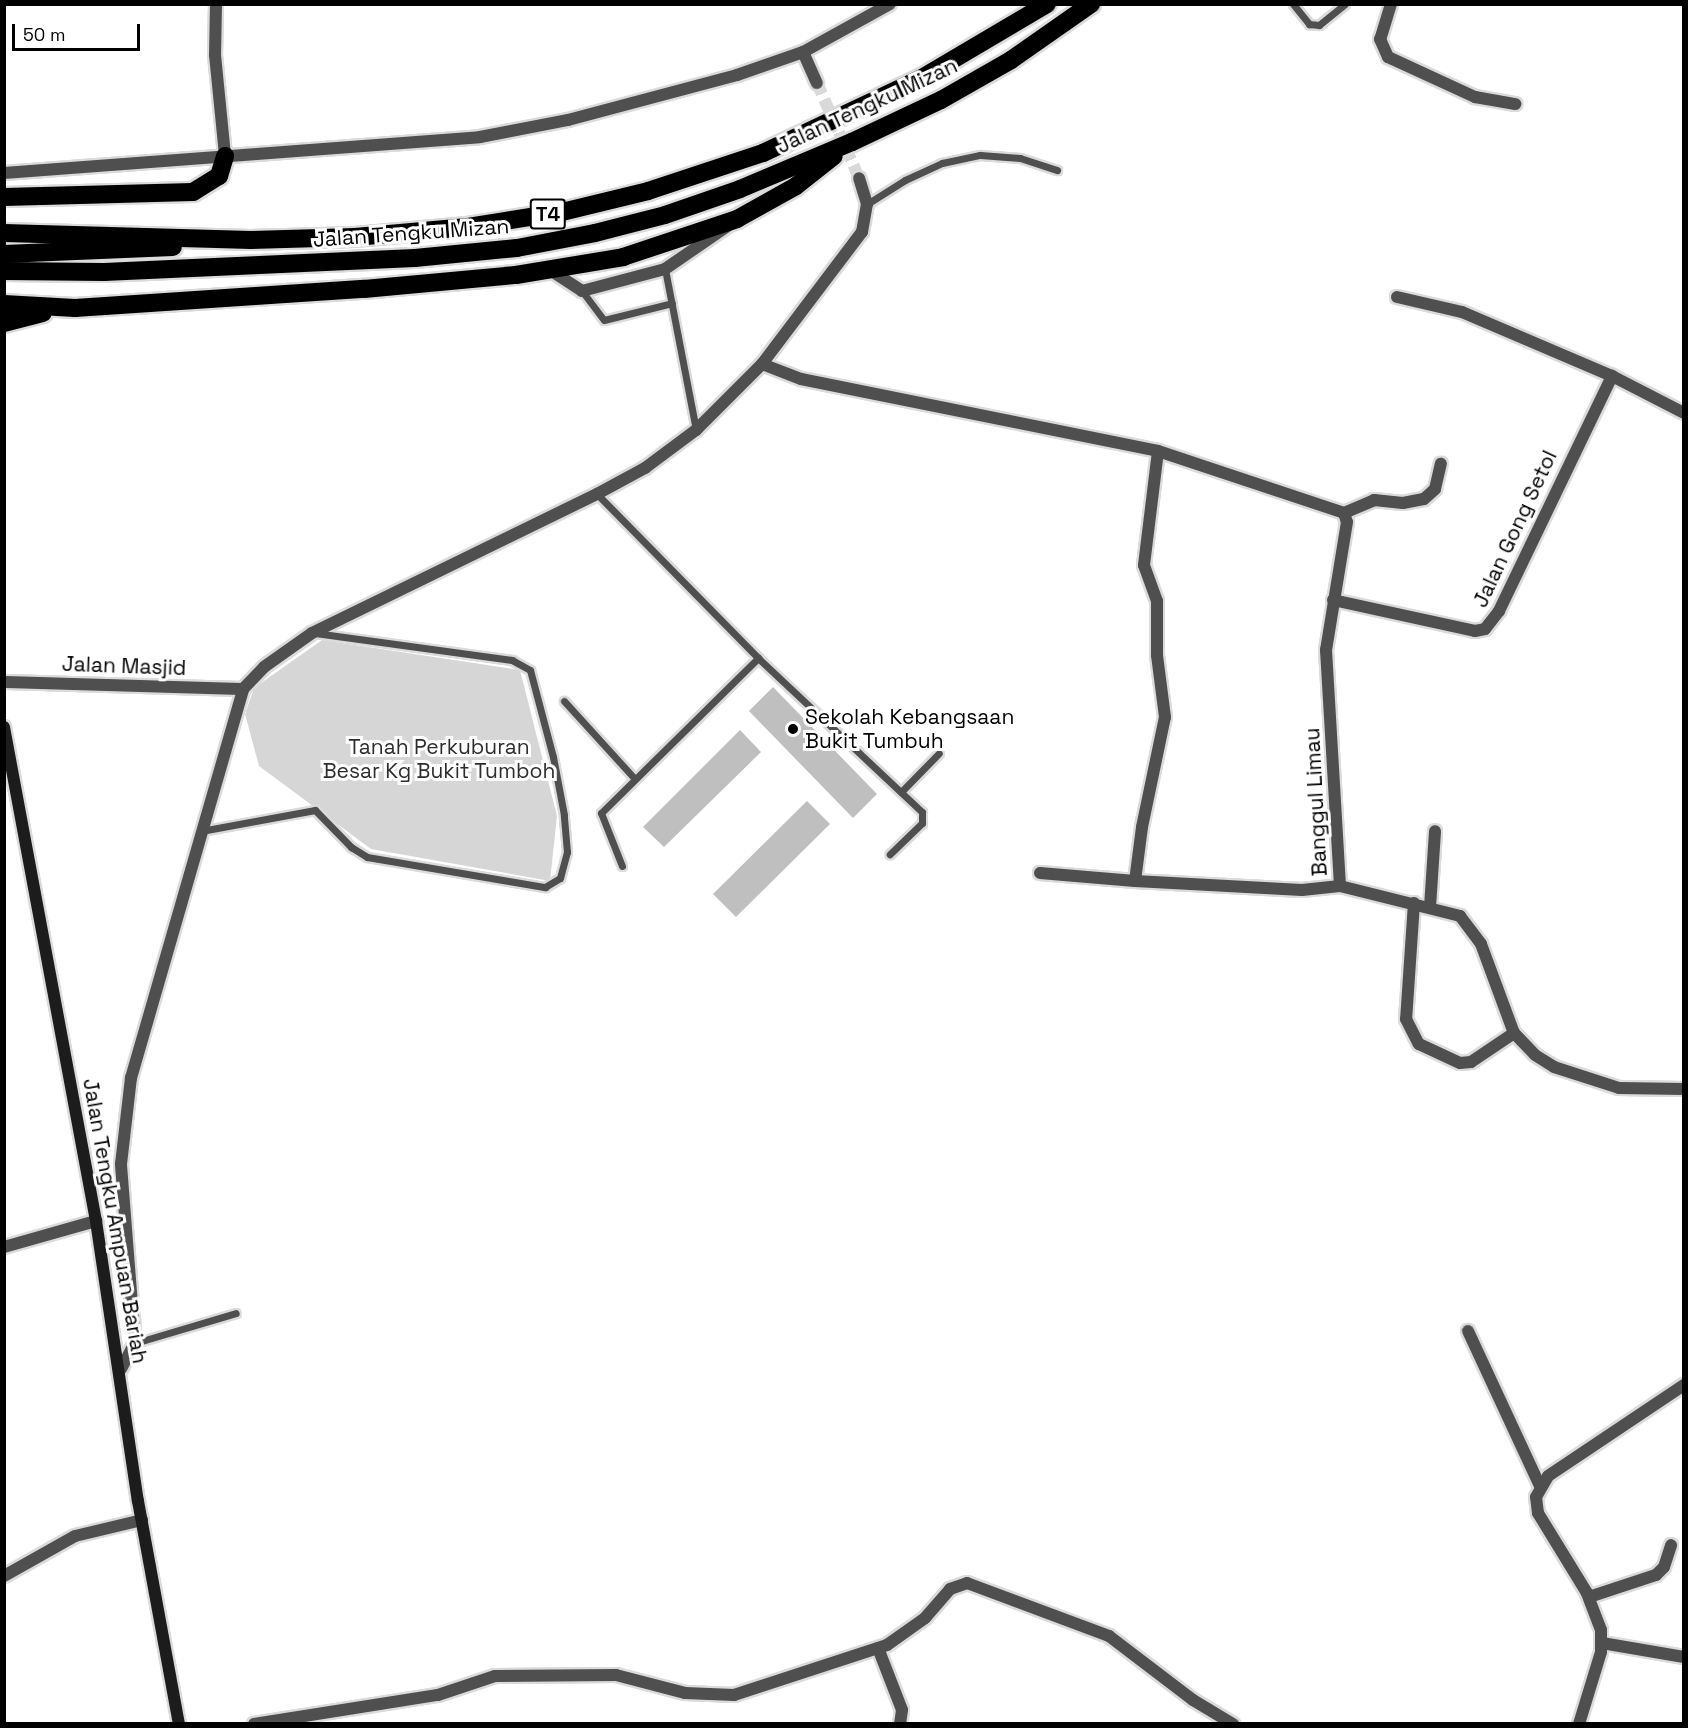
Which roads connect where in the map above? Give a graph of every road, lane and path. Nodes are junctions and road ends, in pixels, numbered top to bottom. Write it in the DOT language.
graph roads {
  1 [pos="216,4"];
  2 [pos="890,4"];
  3 [pos="1032,4"];
  4 [pos="1047,4"];
  5 [pos="1091,4"];
  6 [pos="1293,4"];
  7 [pos="1345,4"];
  8 [pos="1391,4"];
  9 [pos="1000,32"];
  10 [pos="803,52"];
  11 [pos="817,83"];
  12 [pos="1515,104"];
  13 [pos="852,142"];
  14 [pos="225,156"];
  15 [pos="1057,170"];
  16 [pos="4,173"];
  17 [pos="859,178"];
  18 [pos="4,197"];
  19 [pos="867,204"];
  20 [pos="737,219"];
  21 [pos="4,233"];
  22 [pos="251,240"];
  23 [pos="4,254"];
  24 [pos="665,269"];
  25 [pos="550,270"];
  26 [pos="4,271"];
  27 [pos="582,291"];
  28 [pos="1396,297"];
  29 [pos="672,303"];
  30 [pos="4,304"];
  31 [pos="75,308"];
  32 [pos="4,322"];
  33 [pos="762,364"];
  34 [pos="1612,376"];
  35 [pos="1683,413"];
  36 [pos="696,430"];
  37 [pos="1158,451"];
  38 [pos="1441,464"];
  39 [pos="597,494"];
  40 [pos="1344,513"];
  41 [pos="1333,600"];
  42 [pos="312,633"];
  43 [pos="758,658"];
  44 [pos="4,682"];
  45 [pos="243,689"];
  46 [pos="564,701"];
  47 [pos="4,727"];
  48 [pos="939,753"];
  49 [pos="635,779"];
  50 [pos="901,792"];
  51 [pos="199,831"];
  52 [pos="1435,831"];
  53 [pos="890,854"];
  54 [pos="622,866"];
  55 [pos="1040,873"];
  56 [pos="1135,881"];
  57 [pos="1340,886"];
  58 [pos="1414,903"];
  59 [pos="1430,907"];
  60 [pos="1514,1033"];
  61 [pos="1683,1089"];
  62 [pos="96,1221"];
  63 [pos="4,1247"];
  64 [pos="236,1313"];
  65 [pos="1468,1331"];
  66 [pos="135,1343"];
  67 [pos="121,1369"];
  68 [pos="1683,1385"];
  69 [pos="1540,1486"];
  70 [pos="142,1520"];
  71 [pos="1671,1545"];
  72 [pos="4,1576"];
  73 [pos="1589,1597"];
  74 [pos="1602,1643"];
  75 [pos="878,1648"];
  76 [pos="1683,1657"];
  77 [pos="179,1724"];
  78 [pos="254,1724"];
  79 [pos="900,1724"];
  80 [pos="1233,1724"];
  81 [pos="1579,1724"];
  1 -- 14 [label="street"];
  2 -- 10 [label="street"];
  3 -- 9 [label="highway"];
  4 -- 9 [label="highway, Jalan Tengku Mizan / T4"];
  5 -- 13 [label="highway, Jalan Tengku Mizan / T4"];
  6 -- 7 [label="lane"];
  8 -- 12 [label="street"];
  9 -- 22 [label="highway, Jalan Tengku Mizan / T4"];
  10 -- 11 [label="street"];
  10 -- 14 [label="street"];
  13 -- 20 [label="highway"];
  13 -- 26 [label="highway, Jalan Tengku Mizan / T4"];
  14 -- 16 [label="street"];
  14 -- 18 [label="highway"];
  15 -- 19 [label="lane"];
  17 -- 19 [label="street"];
  19 -- 33 [label="street"];
  20 -- 24 [label="street"];
  20 -- 25 [label="highway"];
  21 -- 22 [label="highway, Jalan Tengku Mizan / T4"];
  22 -- 23 [label="highway"];
  24 -- 27 [label="street"];
  24 -- 29 [label="lane"];
  25 -- 27 [label="street"];
  25 -- 31 [label="highway"];
  27 -- 29 [label="lane"];
  28 -- 34 [label="street"];
  29 -- 36 [label="lane"];
  30 -- 31 [label="highway"];
  31 -- 32 [label="highway"];
  33 -- 36 [label="street"];
  33 -- 37 [label="street"];
  34 -- 35 [label="street"];
  34 -- 41 [label="street, Jalan Gong Setol"];
  36 -- 39 [label="street"];
  37 -- 40 [label="street"];
  37 -- 56 [label="street"];
  38 -- 40 [label="street"];
  39 -- 42 [label="street"];
  39 -- 43 [label="lane"];
  40 -- 41 [label="street, Banggul Limau"];
  41 -- 57 [label="street, Banggul Limau"];
  42 -- 45 [label="street"];
  42 -- 51 [label="lane"];
  43 -- 49 [label="lane"];
  43 -- 50 [label="lane"];
  44 -- 45 [label="street, Jalan Masjid"];
  45 -- 51 [label="street"];
  46 -- 49 [label="lane"];
  47 -- 62 [label="main road, Jalan Tengku Ampuan Bariah"];
  48 -- 50 [label="lane"];
  49 -- 54 [label="lane"];
  50 -- 53 [label="lane"];
  51 -- 66 [label="street"];
  52 -- 59 [label="street"];
  55 -- 56 [label="street"];
  56 -- 57 [label="street"];
  57 -- 58 [label="street, Banggul Limau"];
  58 -- 59 [label="street, Banggul Limau"];
  58 -- 60 [label="street"];
  59 -- 60 [label="street, Banggul Limau"];
  60 -- 61 [label="street, Banggul Limau"];
  62 -- 63 [label="street"];
  62 -- 67 [label="main road, Jalan Tengku Ampuan Bariah"];
  64 -- 66 [label="lane"];
  65 -- 69 [label="street"];
  66 -- 67 [label="street"];
  67 -- 70 [label="main road, Jalan Tengku Ampuan Bariah"];
  68 -- 69 [label="street"];
  69 -- 73 [label="street"];
  70 -- 72 [label="street"];
  70 -- 77 [label="main road, Jalan Tengku Ampuan Bariah"];
  71 -- 73 [label="street"];
  73 -- 74 [label="street"];
  74 -- 76 [label="street"];
  74 -- 81 [label="street"];
  75 -- 78 [label="street"];
  75 -- 79 [label="street"];
  75 -- 80 [label="street"];
}
